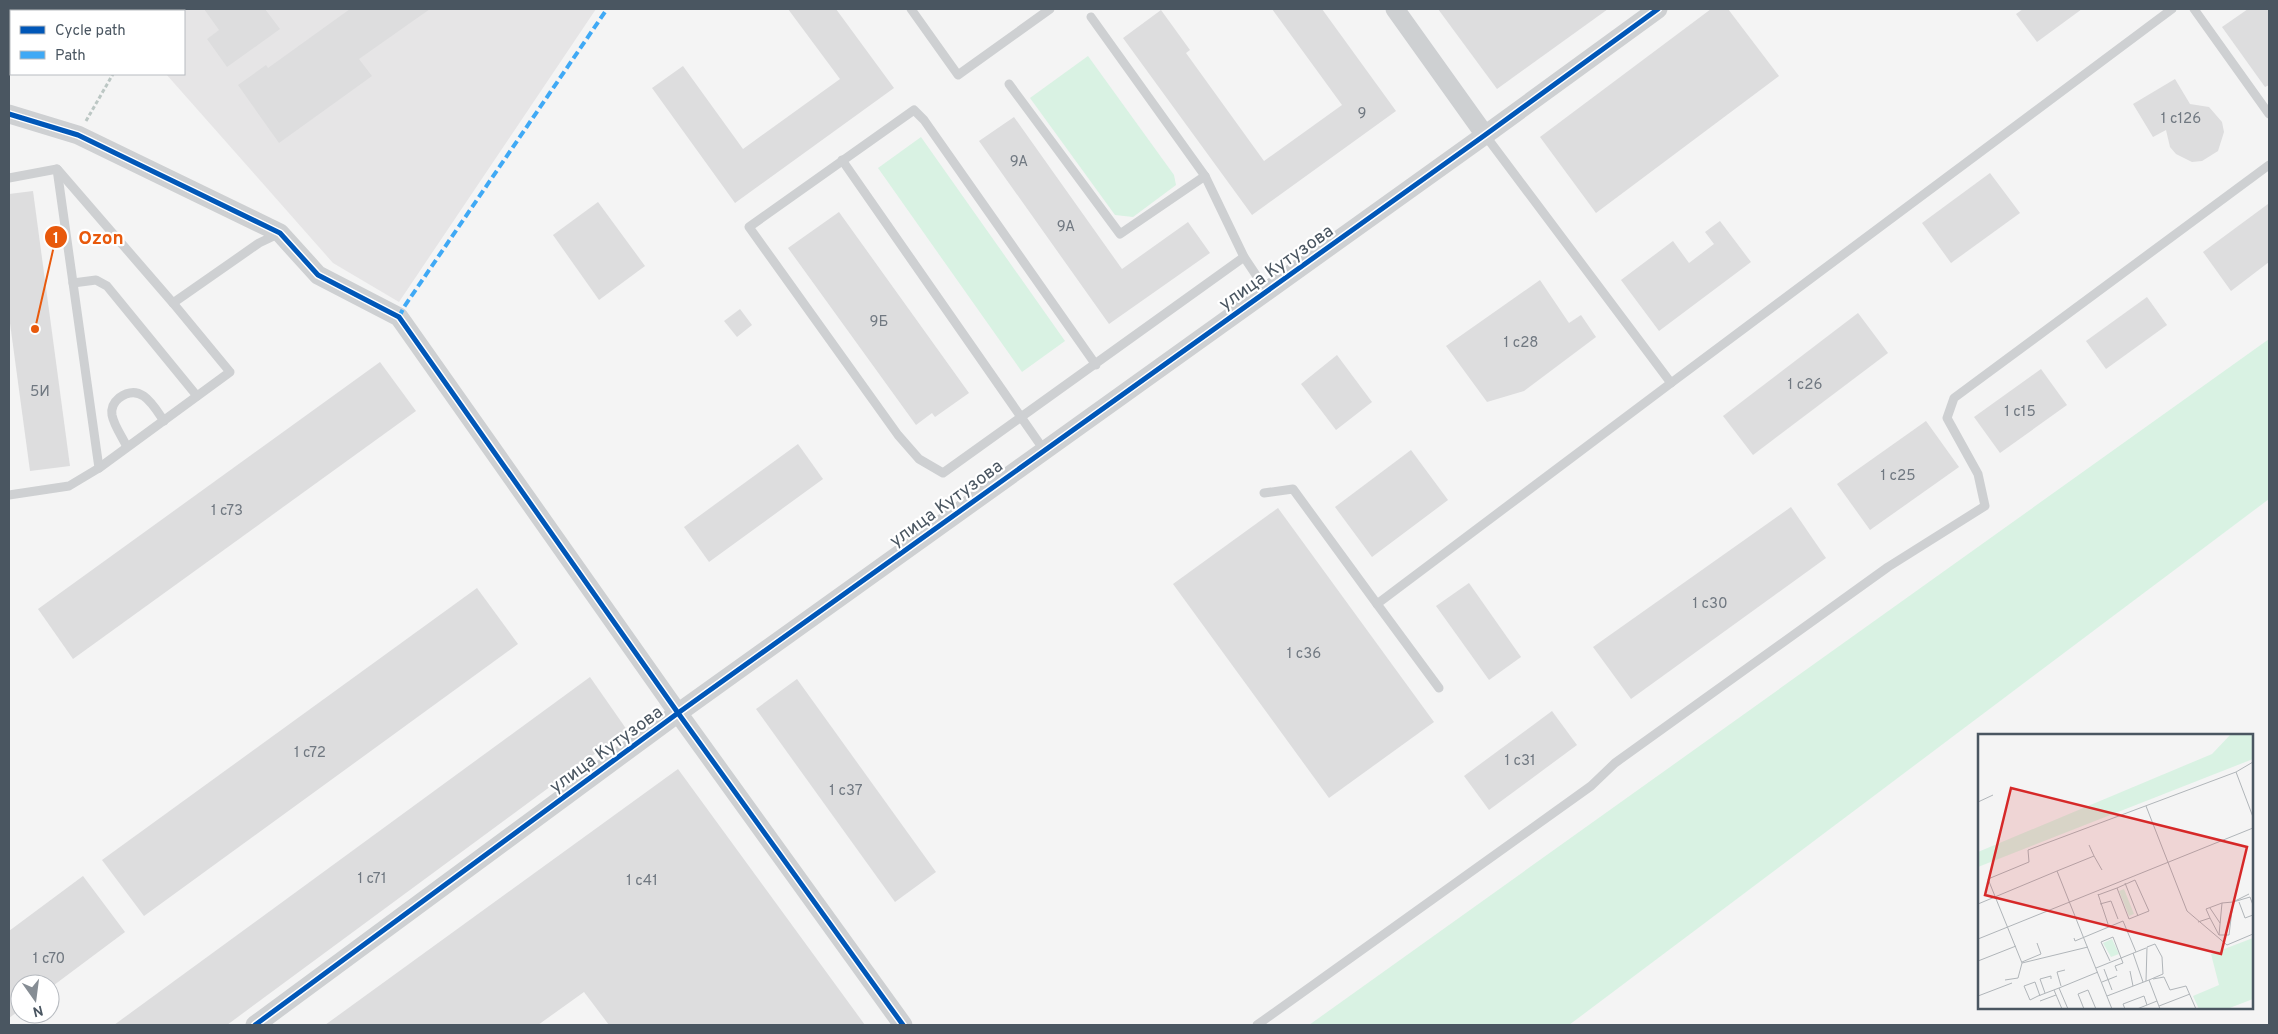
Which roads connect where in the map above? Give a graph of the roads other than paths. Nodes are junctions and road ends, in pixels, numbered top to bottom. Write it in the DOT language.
graph roads {
  1 [pos="911,9"];
  2 [pos="1050,9"];
  3 [pos="1395,9"];
  4 [pos="1658,9"];
  5 [pos="2172,9"];
  6 [pos="2194,9"];
  7 [pos="1091,17"];
  8 [pos="1009,84"];
  9 [pos="9,114"];
  10 [pos="2269,114"];
  11 [pos="1485,135"];
  12 [pos="842,160"];
  13 [pos="2269,166"];
  14 [pos="57,169"];
  15 [pos="1205,176"];
  16 [pos="9,178"];
  17 [pos="280,233"];
  18 [pos="1244,257"];
  19 [pos="73,282"];
  20 [pos="1266,290"];
  21 [pos="173,303"];
  22 [pos="1096,365"];
  23 [pos="1671,383"];
  24 [pos="197,396"];
  25 [pos="1021,419"];
  26 [pos="164,421"];
  27 [pos="127,448"];
  28 [pos="1044,450"];
  29 [pos="100,468"];
  30 [pos="1264,492"];
  31 [pos="9,495"];
  32 [pos="1377,604"];
  33 [pos="1439,688"];
  34 [pos="678,713"];
  35 [pos="255,1025"];
  36 [pos="903,1025"];
  37 [pos="1257,1025"];
  1 -- 2 [label="lane"];
  3 -- 11 [label="street"];
  4 -- 11 [label="street, улица Кутузова"];
  5 -- 23 [label="lane"];
  6 -- 10 [label="lane"];
  7 -- 15 [label="lane"];
  8 -- 15 [label="lane"];
  9 -- 17 [label="street"];
  11 -- 20 [label="street, улица Кутузова"];
  11 -- 23 [label="lane"];
  12 -- 22 [label="lane"];
  12 -- 25 [label="lane"];
  12 -- 25 [label="lane"];
  13 -- 37 [label="lane"];
  14 -- 16 [label="lane"];
  14 -- 19 [label="lane"];
  14 -- 21 [label="lane"];
  15 -- 18 [label="lane"];
  17 -- 21 [label="lane"];
  17 -- 34 [label="street"];
  18 -- 20 [label="lane"];
  18 -- 22 [label="lane"];
  19 -- 24 [label="lane"];
  19 -- 29 [label="lane"];
  20 -- 28 [label="street, улица Кутузова"];
  21 -- 24 [label="lane"];
  22 -- 25 [label="lane"];
  23 -- 32 [label="lane"];
  24 -- 26 [label="lane"];
  25 -- 28 [label="lane"];
  26 -- 27 [label="lane"];
  26 -- 27 [label="lane"];
  27 -- 29 [label="lane"];
  28 -- 34 [label="street, улица Кутузова"];
  29 -- 31 [label="lane"];
  30 -- 32 [label="lane"];
  32 -- 33 [label="lane"];
  34 -- 35 [label="street, улица Кутузова"];
  34 -- 36 [label="street"];
}
